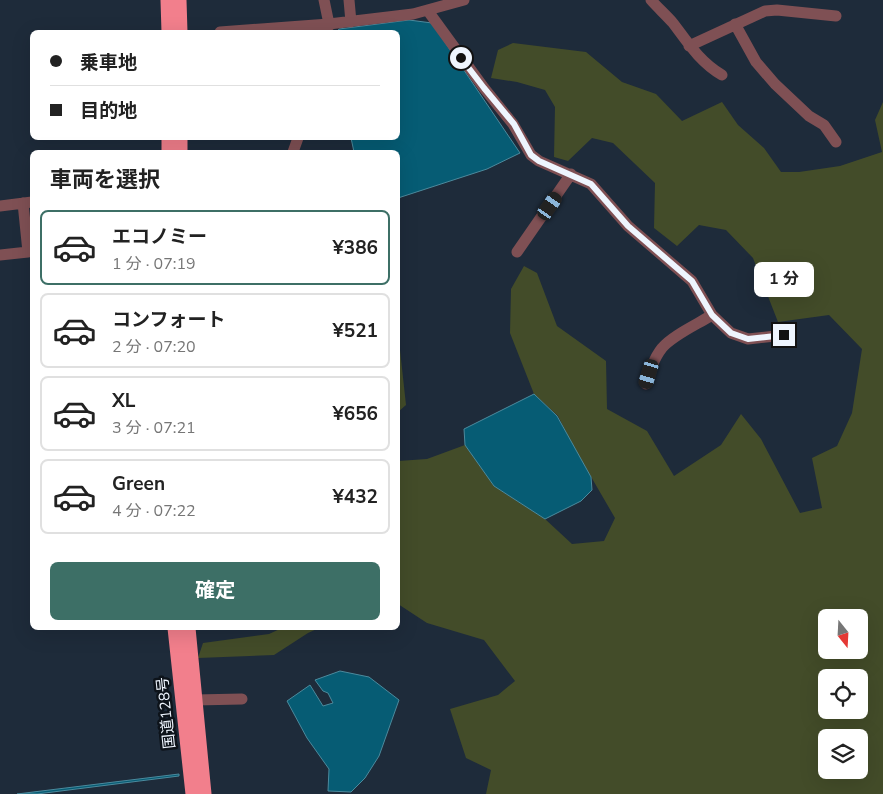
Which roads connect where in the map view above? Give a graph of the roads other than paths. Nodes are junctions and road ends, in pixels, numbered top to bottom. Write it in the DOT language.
graph roads {
  1 [pos="168,0"];
  2 [pos="179,0"];
  3 [pos="324,0"];
  4 [pos="349,0"];
  5 [pos="464,0"];
  6 [pos="650,0"];
  7 [pos="779,5"];
  8 [pos="428,11"];
  9 [pos="836,16"];
  10 [pos="351,22"];
  11 [pos="735,24"];
  12 [pos="328,28"];
  13 [pos="169,30"];
  14 [pos="180,30"];
  15 [pos="274,30"];
  16 [pos="689,46"];
  17 [pos="722,75"];
  18 [pos="836,142"];
  19 [pos="572,174"];
  20 [pos="28,203"];
  21 [pos="0,206"];
  22 [pos="517,252"];
  23 [pos="0,255"];
  24 [pos="712,315"];
  25 [pos="784,335"];
  26 [pos="646,384"];
  27 [pos="175,630"];
  28 [pos="188,630"];
  29 [pos="242,699"];
  30 [pos="195,700"];
  31 [pos="192,794"];
  32 [pos="204,794"];
  1 -- 13 [label="highway"];
  2 -- 14 [label="highway"];
  3 -- 12 [label="street"];
  4 -- 10 [label="street"];
  5 -- 8 [label="street"];
  6 -- 16 [label="street"];
  7 -- 9 [label="street"];
  7 -- 11 [label="street"];
  8 -- 10 [label="street"];
  8 -- 19 [label="street"];
  10 -- 12 [label="street"];
  11 -- 16 [label="street"];
  11 -- 18 [label="street"];
  12 -- 15 [label="street"];
  16 -- 17 [label="street"];
  19 -- 22 [label="street"];
  19 -- 24 [label="street"];
  20 -- 21 [label="street"];
  20 -- 23 [label="street"];
  24 -- 25 [label="street"];
  24 -- 26 [label="street"];
  27 -- 31 [label="highway, 国道128号"];
  28 -- 30 [label="highway, 国道128号"];
  29 -- 30 [label="street"];
  30 -- 32 [label="highway, 国道128号"];
}
